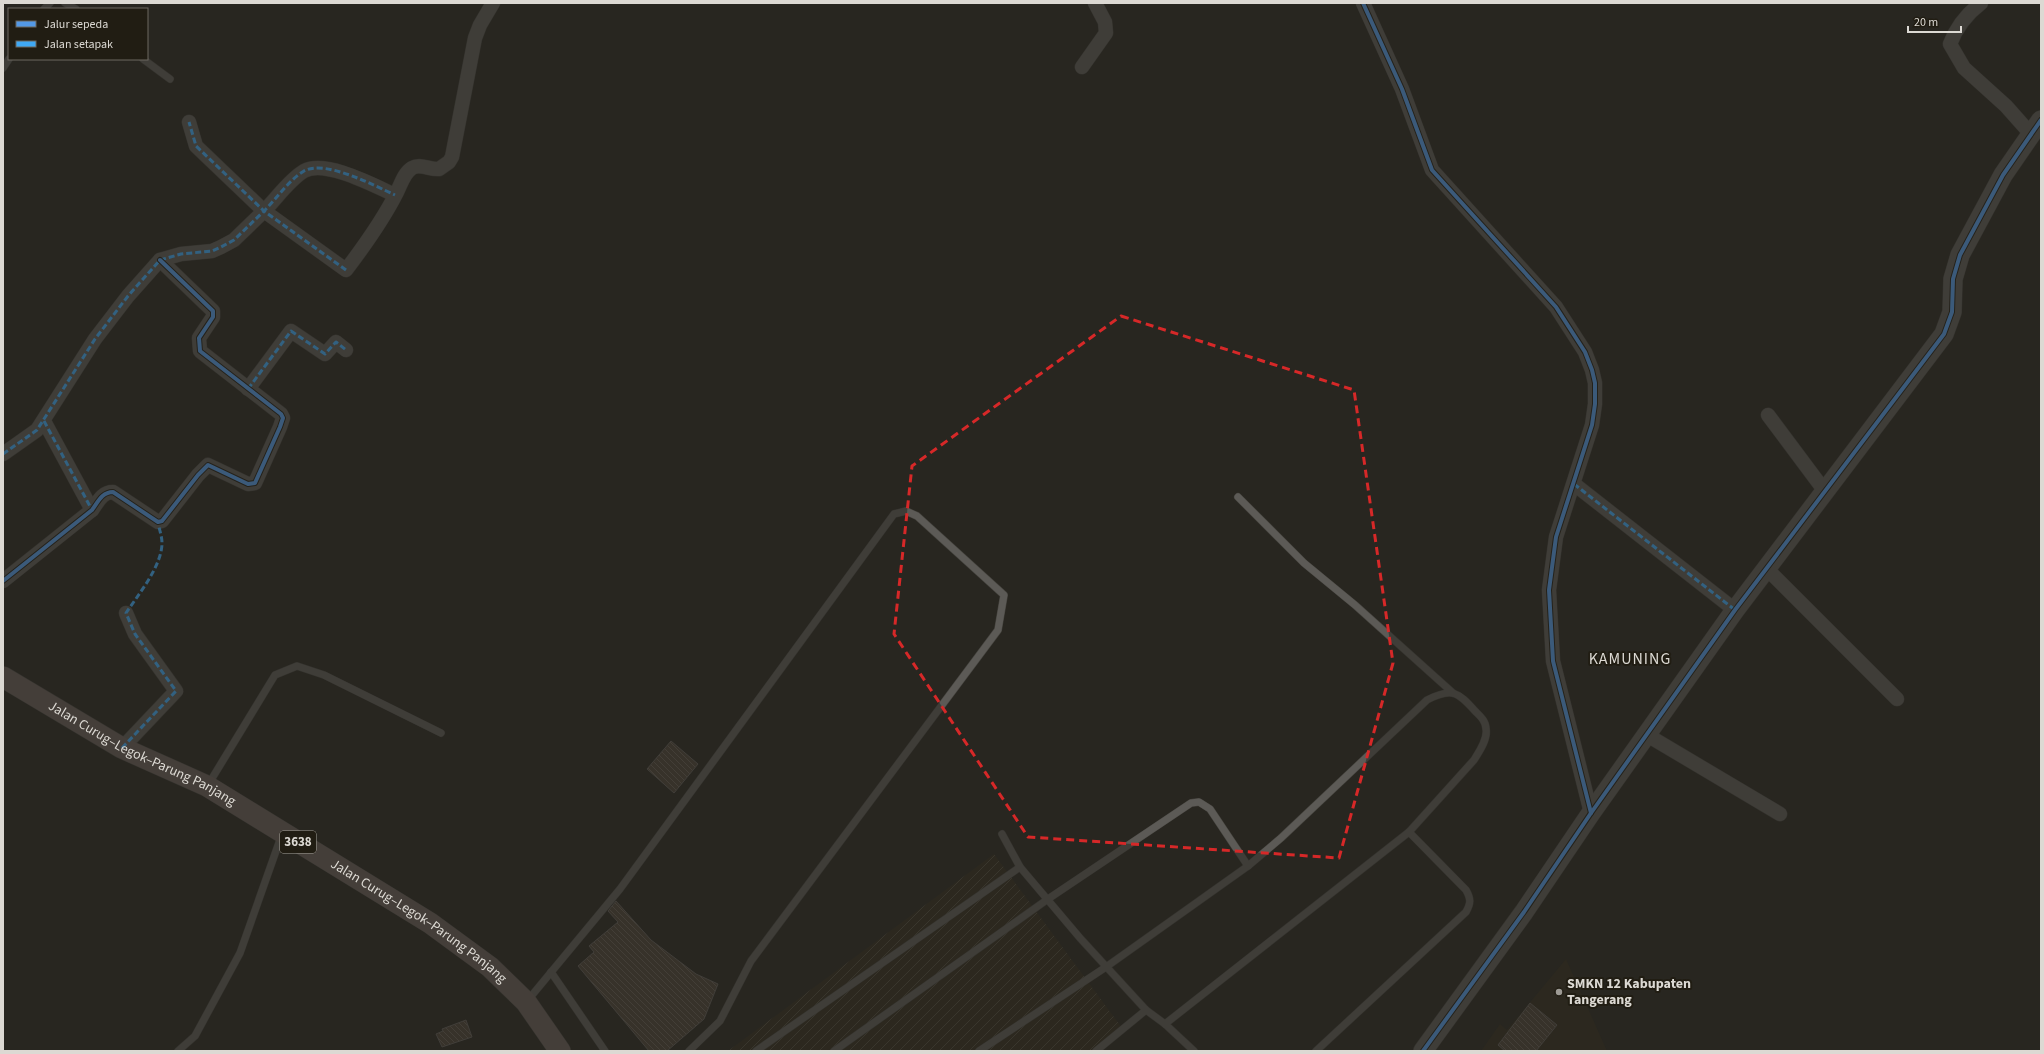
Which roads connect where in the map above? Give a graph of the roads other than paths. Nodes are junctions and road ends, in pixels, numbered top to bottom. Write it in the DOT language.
graph roads {
  1 [pos="65,3"];
  2 [pos="493,3"];
  3 [pos="1095,3"];
  4 [pos="1363,3"];
  5 [pos="1981,3"];
  6 [pos="74,8"];
  7 [pos="144,60"];
  8 [pos="1082,67"];
  9 [pos="170,79"];
  10 [pos="189,122"];
  11 [pos="2036,127"];
  12 [pos="395,195"];
  13 [pos="264,211"];
  14 [pos="160,260"];
  15 [pos="346,350"];
  16 [pos="248,390"];
  17 [pos="1768,415"];
  18 [pos="44,422"];
  19 [pos="3,454"];
  20 [pos="1574,484"];
  21 [pos="1824,490"];
  22 [pos="1238,497"];
  23 [pos="92,510"];
  24 [pos="1766,568"];
  25 [pos="3,581"];
  26 [pos="1735,610"];
  27 [pos="126,613"];
  28 [pos="3,677"];
  29 [pos="1453,693"];
  30 [pos="1897,699"];
  31 [pos="441,733"];
  32 [pos="1647,735"];
  33 [pos="122,748"];
  34 [pos="207,786"];
  35 [pos="1591,813"];
  36 [pos="1780,814"];
  37 [pos="282,832"];
  38 [pos="1409,832"];
  39 [pos="1002,834"];
  40 [pos="1248,866"];
  41 [pos="1020,867"];
  42 [pos="1048,899"];
  43 [pos="1106,967"];
  44 [pos="551,972"];
  45 [pos="526,1002"];
  46 [pos="1146,1010"];
  47 [pos="1165,1024"];
  48 [pos="178,1051"];
  49 [pos="560,1051"];
  50 [pos="605,1051"];
  51 [pos="689,1051"];
  52 [pos="756,1051"];
  53 [pos="834,1051"];
  54 [pos="979,1051"];
  55 [pos="1096,1051"];
  56 [pos="1194,1051"];
  57 [pos="1316,1051"];
  58 [pos="1423,1051"];
  1 -- 6 [label="lane"];
  2 -- 12 [label="street"];
  3 -- 8 [label="street"];
  4 -- 20 [label="street"];
  5 -- 11 [label="street"];
  7 -- 9 [label="lane"];
  10 -- 13 [label="street"];
  11 -- 21 [label="street"];
  12 -- 13 [label="street"];
  12 -- 13 [label="street"];
  13 -- 14 [label="street"];
  14 -- 16 [label="street"];
  14 -- 18 [label="street"];
  15 -- 16 [label="street"];
  16 -- 23 [label="street"];
  17 -- 21 [label="street"];
  18 -- 19 [label="street"];
  18 -- 23 [label="street"];
  20 -- 26 [label="street"];
  20 -- 35 [label="street"];
  21 -- 24 [label="street"];
  22 -- 29 [label="lane"];
  23 -- 25 [label="street"];
  24 -- 26 [label="street"];
  24 -- 30 [label="street"];
  26 -- 32 [label="street"];
  27 -- 33 [label="street"];
  28 -- 33 [label="main road, Jalan Curug–Legok–Parung Panjang / 3638"];
  29 -- 38 [label="lane"];
  29 -- 40 [label="lane"];
  31 -- 34 [label="lane"];
  32 -- 35 [label="street"];
  32 -- 36 [label="street"];
  33 -- 34 [label="main road, Jalan Curug–Legok–Parung Panjang / 3638"];
  34 -- 37 [label="main road, Jalan Curug–Legok–Parung Panjang / 3638"];
  35 -- 58 [label="street"];
  37 -- 45 [label="main road, Jalan Curug–Legok–Parung Panjang / 3638"];
  37 -- 48 [label="lane"];
  38 -- 47 [label="lane"];
  38 -- 57 [label="lane"];
  39 -- 41 [label="lane"];
  40 -- 42 [label="lane"];
  40 -- 43 [label="lane"];
  41 -- 42 [label="lane"];
  41 -- 52 [label="lane"];
  42 -- 43 [label="lane"];
  42 -- 53 [label="lane"];
  43 -- 46 [label="lane"];
  43 -- 54 [label="lane"];
  44 -- 45 [label="lane"];
  44 -- 50 [label="lane"];
  44 -- 51 [label="lane"];
  45 -- 49 [label="main road, Jalan Curug–Legok–Parung Panjang / 3638"];
  46 -- 47 [label="lane"];
  46 -- 55 [label="lane"];
  47 -- 56 [label="lane"];
}
